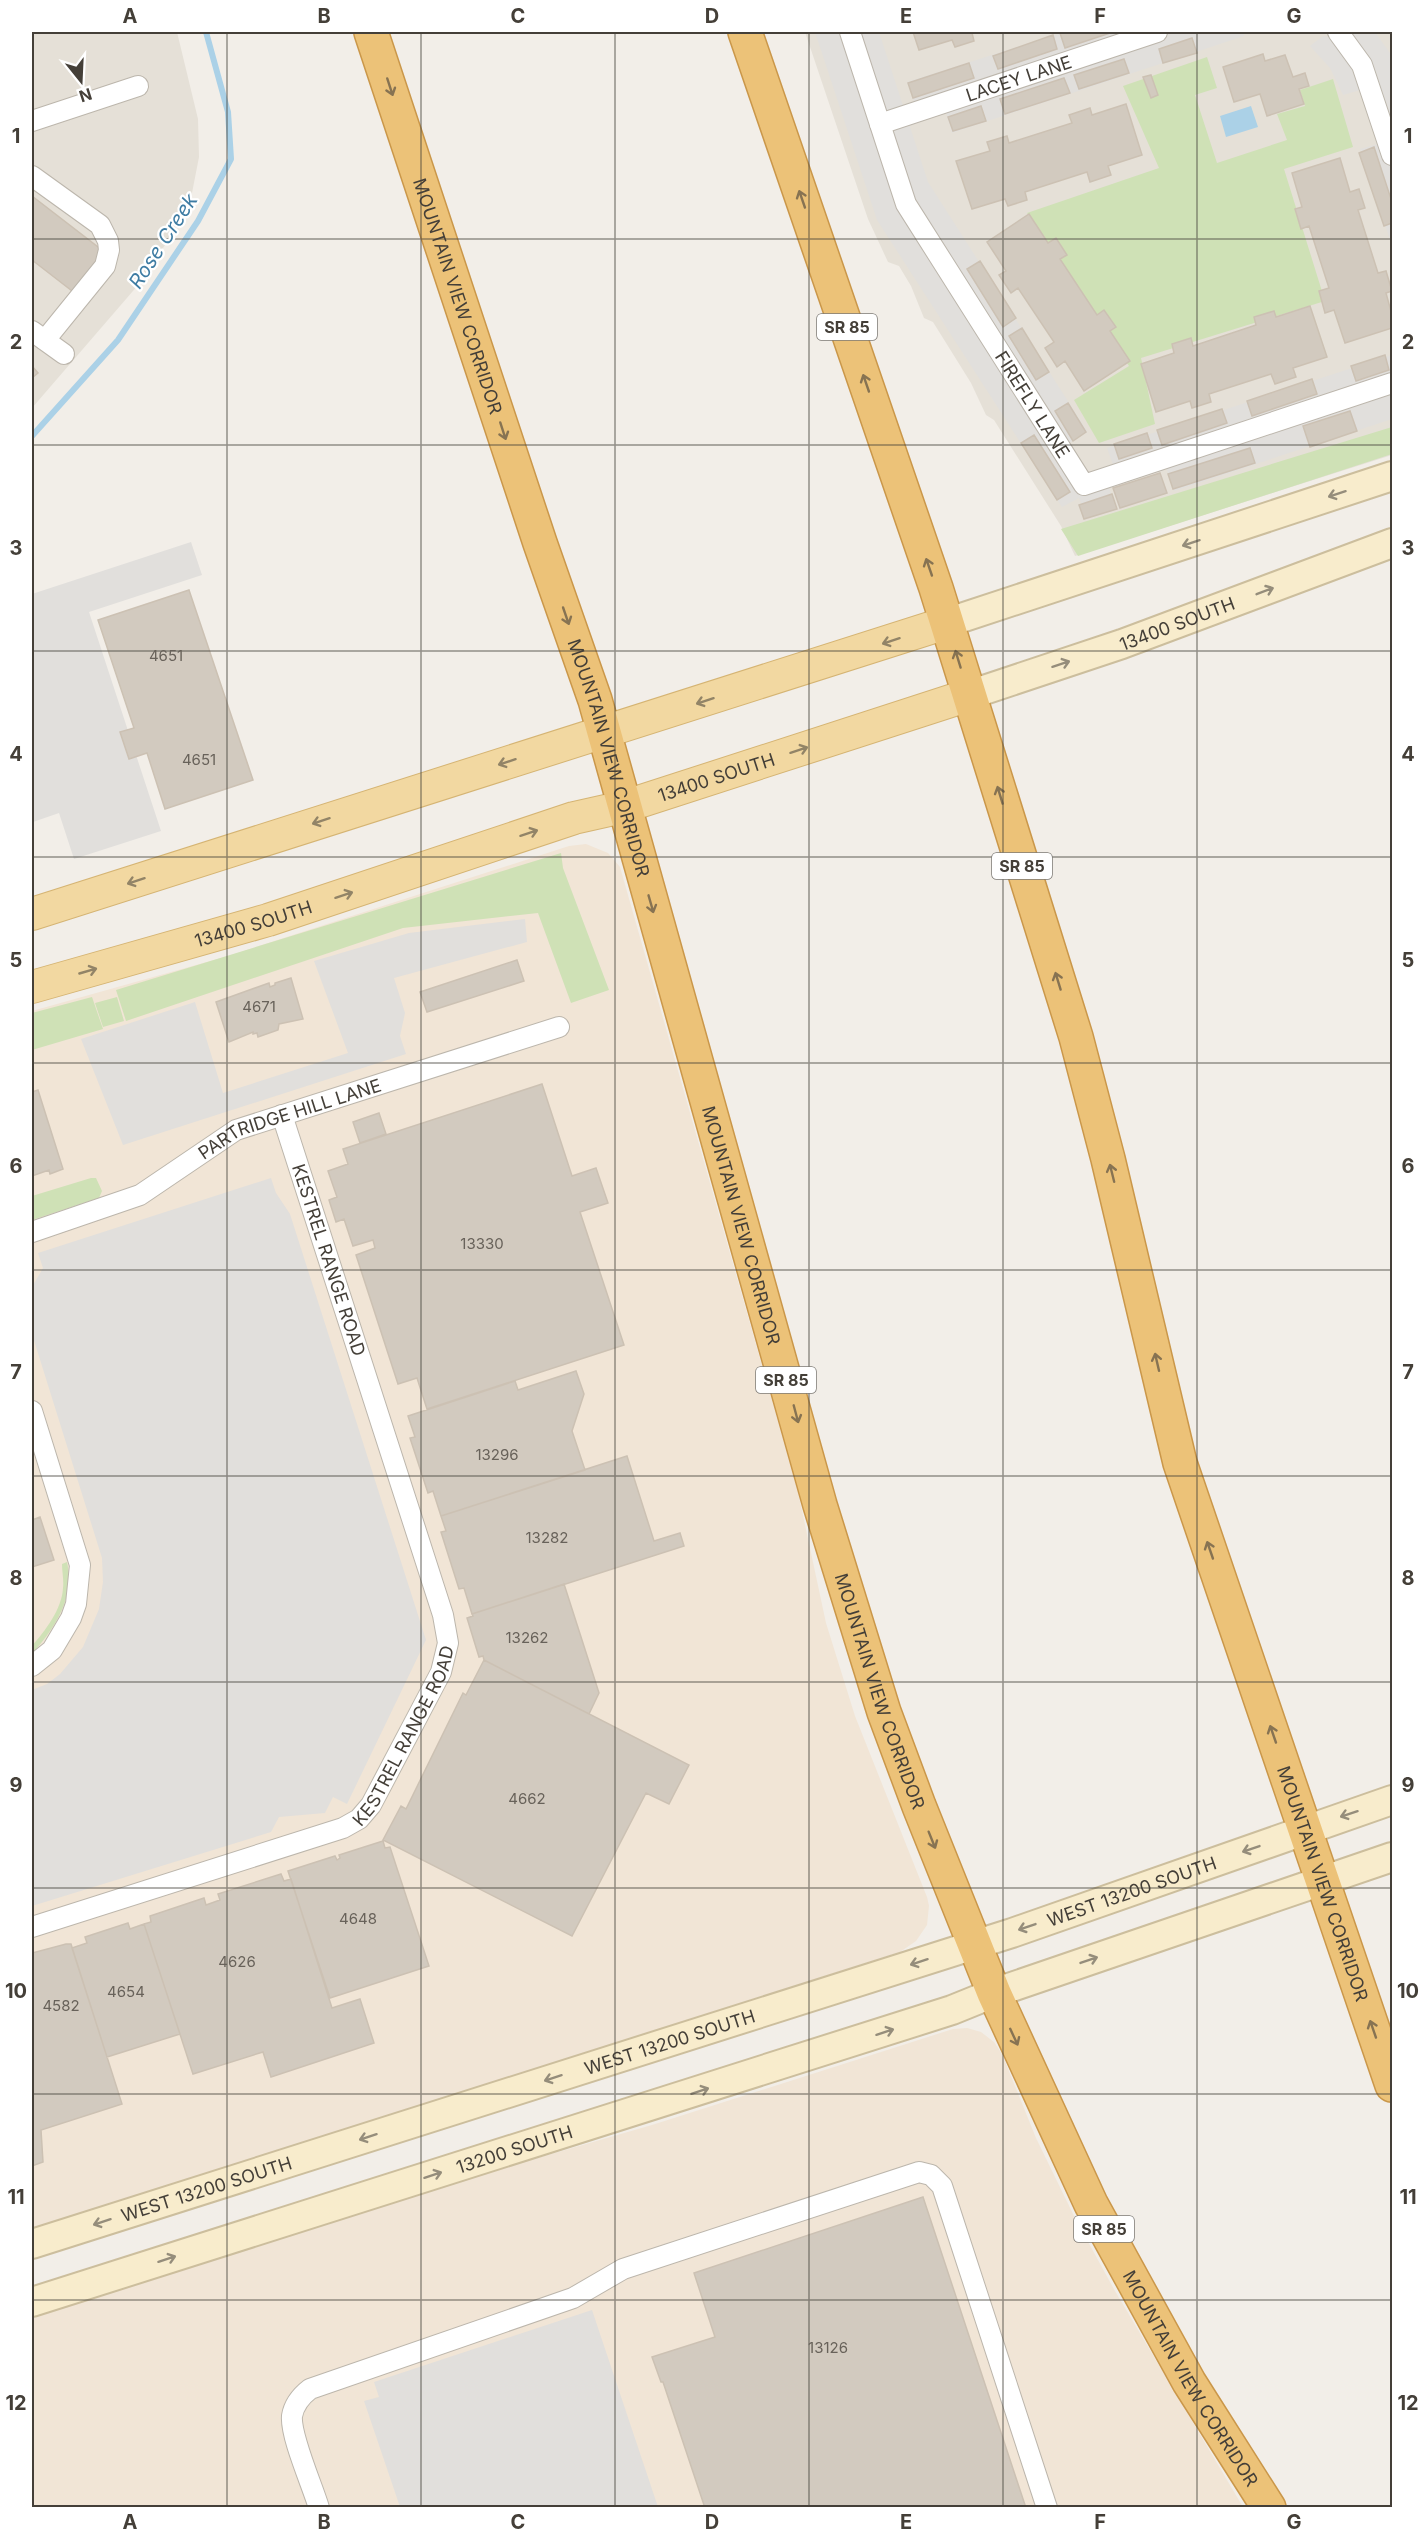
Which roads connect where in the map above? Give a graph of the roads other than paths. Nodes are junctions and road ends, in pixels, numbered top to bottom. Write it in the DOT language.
graph roads {
  1 [pos="371,32"];
  2 [pos="745,32"];
  3 [pos="850,32"];
  4 [pos="1157,32"];
  5 [pos="1338,32"];
  6 [pos="138,86"];
  7 [pos="32,121"];
  8 [pos="880,124"];
  9 [pos="1392,155"];
  10 [pos="32,176"];
  11 [pos="38,335"];
  12 [pos="64,354"];
  13 [pos="1392,383"];
  14 [pos="1392,476"];
  15 [pos="1392,543"];
  16 [pos="946,623"];
  17 [pos="969,695"];
  18 [pos="603,733"];
  19 [pos="623,807"];
  20 [pos="32,914"];
  21 [pos="32,987"];
  22 [pos="559,1027"];
  23 [pos="282,1115"];
  24 [pos="32,1232"];
  25 [pos="32,1411"];
  26 [pos="32,1666"];
  27 [pos="1392,1800"];
  28 [pos="1306,1829"];
  29 [pos="1392,1857"];
  30 [pos="1322,1880"];
  31 [pos="32,1927"];
  32 [pos="975,1944"];
  33 [pos="994,1993"];
  34 [pos="1392,2085"];
  35 [pos="32,2244"];
  36 [pos="32,2302"];
  37 [pos="320,2508"];
  38 [pos="1047,2508"];
  39 [pos="1269,2508"];
  1 -- 18 [label="highway, MOUNTAIN VIEW CORRIDOR / SR 85, one-way"];
  16 -- 2 [label="highway, MOUNTAIN VIEW CORRIDOR / SR 85, one-way"];
  3 -- 8 [label="street, FIREFLY LANE"];
  4 -- 8 [label="street, LACEY LANE"];
  5 -- 9 [label="street"];
  6 -- 7 [label="street"];
  8 -- 13 [label="street, FIREFLY LANE"];
  10 -- 11 [label="street"];
  11 -- 12 [label="street"];
  14 -- 16 [label="street, one-way"];
  17 -- 15 [label="street, 13400 SOUTH, one-way"];
  17 -- 16 [label="highway, MOUNTAIN VIEW CORRIDOR / SR 85, one-way"];
  16 -- 18 [label="main road, one-way"];
  19 -- 17 [label="main road, 13400 SOUTH, one-way"];
  28 -- 17 [label="highway, MOUNTAIN VIEW CORRIDOR / SR 85, one-way"];
  18 -- 19 [label="highway, MOUNTAIN VIEW CORRIDOR / SR 85"];
  18 -- 20 [label="main road, one-way"];
  21 -- 19 [label="main road, 13400 SOUTH, one-way"];
  19 -- 32 [label="highway, MOUNTAIN VIEW CORRIDOR / SR 85, one-way"];
  22 -- 23 [label="street, PARTRIDGE HILL LANE"];
  23 -- 24 [label="street, PARTRIDGE HILL LANE"];
  23 -- 31 [label="street, KESTREL RANGE ROAD"];
  25 -- 26 [label="street"];
  27 -- 28 [label="street, one-way"];
  28 -- 30 [label="highway, MOUNTAIN VIEW CORRIDOR / SR 85"];
  28 -- 32 [label="street, WEST 13200 SOUTH, one-way"];
  29 -- 30 [label="street"];
  33 -- 30 [label="street, one-way"];
  34 -- 30 [label="highway, MOUNTAIN VIEW CORRIDOR / SR 85, one-way"];
  32 -- 33 [label="highway, MOUNTAIN VIEW CORRIDOR / SR 85"];
  32 -- 35 [label="street, WEST 13200 SOUTH, one-way"];
  36 -- 33 [label="street, 13200 SOUTH, one-way"];
  33 -- 39 [label="highway, MOUNTAIN VIEW CORRIDOR / SR 85, one-way"];
  37 -- 38 [label="street"];
}
